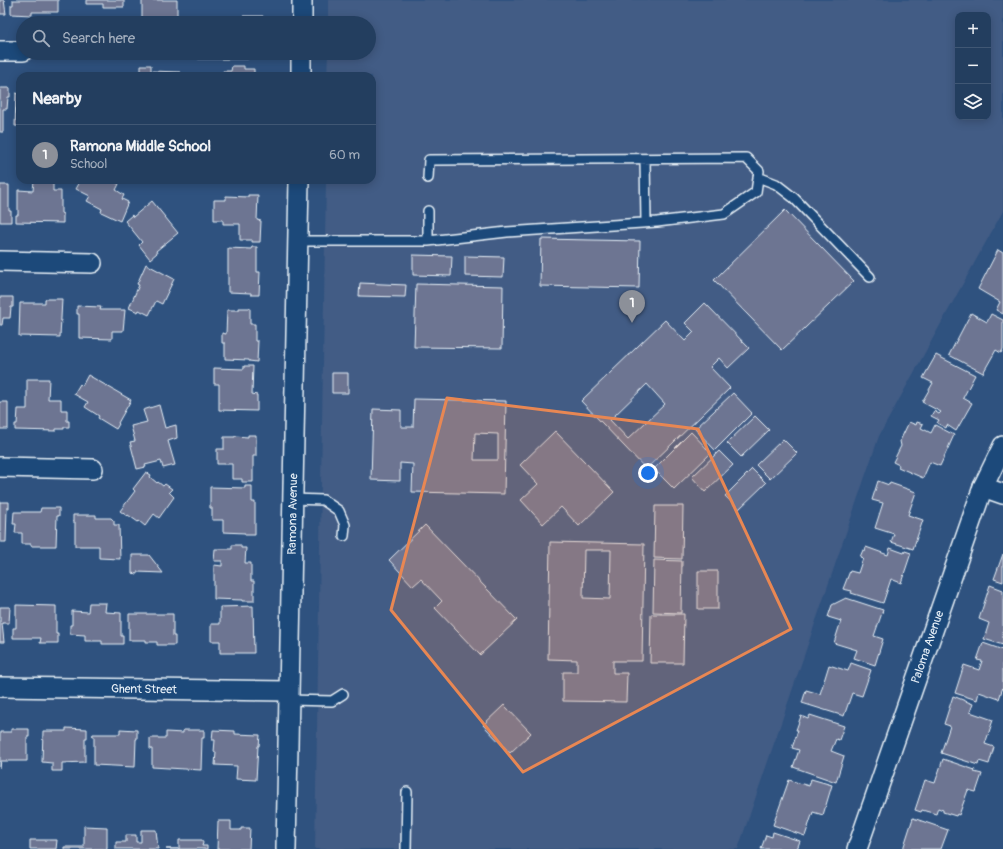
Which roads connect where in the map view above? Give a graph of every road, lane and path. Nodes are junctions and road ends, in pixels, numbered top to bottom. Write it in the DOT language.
graph roads {
  1 [pos="302,0"];
  2 [pos="302,16"];
  3 [pos="0,51"];
  4 [pos="16,51"];
  5 [pos="301,60"];
  6 [pos="301,72"];
  7 [pos="645,158"];
  8 [pos="428,178"];
  9 [pos="758,178"];
  10 [pos="299,184"];
  11 [pos="428,211"];
  12 [pos="646,222"];
  13 [pos="298,240"];
  14 [pos="428,241"];
  15 [pos="0,261"];
  16 [pos="92,263"];
  17 [pos="870,277"];
  18 [pos="1003,446"];
  19 [pos="0,467"];
  20 [pos="93,469"];
  21 [pos="983,487"];
  22 [pos="1003,494"];
  23 [pos="292,499"];
  24 [pos="344,536"];
  25 [pos="0,687"];
  26 [pos="343,694"];
  27 [pos="288,695"];
  28 [pos="407,792"];
  29 [pos="286,849"];
  30 [pos="406,849"];
  31 [pos="857,849"];
  1 -- 2 [label="street"];
  3 -- 4 [label="street"];
  5 -- 6 [label="street"];
  7 -- 8 [label="lane"];
  7 -- 9 [label="lane"];
  7 -- 12 [label="lane"];
  9 -- 12 [label="lane"];
  9 -- 17 [label="lane"];
  10 -- 13 [label="street, Ramona Avenue"];
  11 -- 14 [label="lane"];
  12 -- 14 [label="lane"];
  13 -- 14 [label="lane"];
  13 -- 23 [label="street, Ramona Avenue"];
  15 -- 16 [label="street"];
  18 -- 21 [label="street, Paloma Avenue"];
  19 -- 20 [label="street"];
  21 -- 22 [label="street"];
  21 -- 31 [label="street, Paloma Avenue"];
  23 -- 24 [label="lane"];
  23 -- 27 [label="street, Ramona Avenue"];
  25 -- 27 [label="street, Ghent Street"];
  26 -- 27 [label="lane"];
  27 -- 29 [label="street, Ramona Avenue"];
  28 -- 30 [label="lane"];
}
